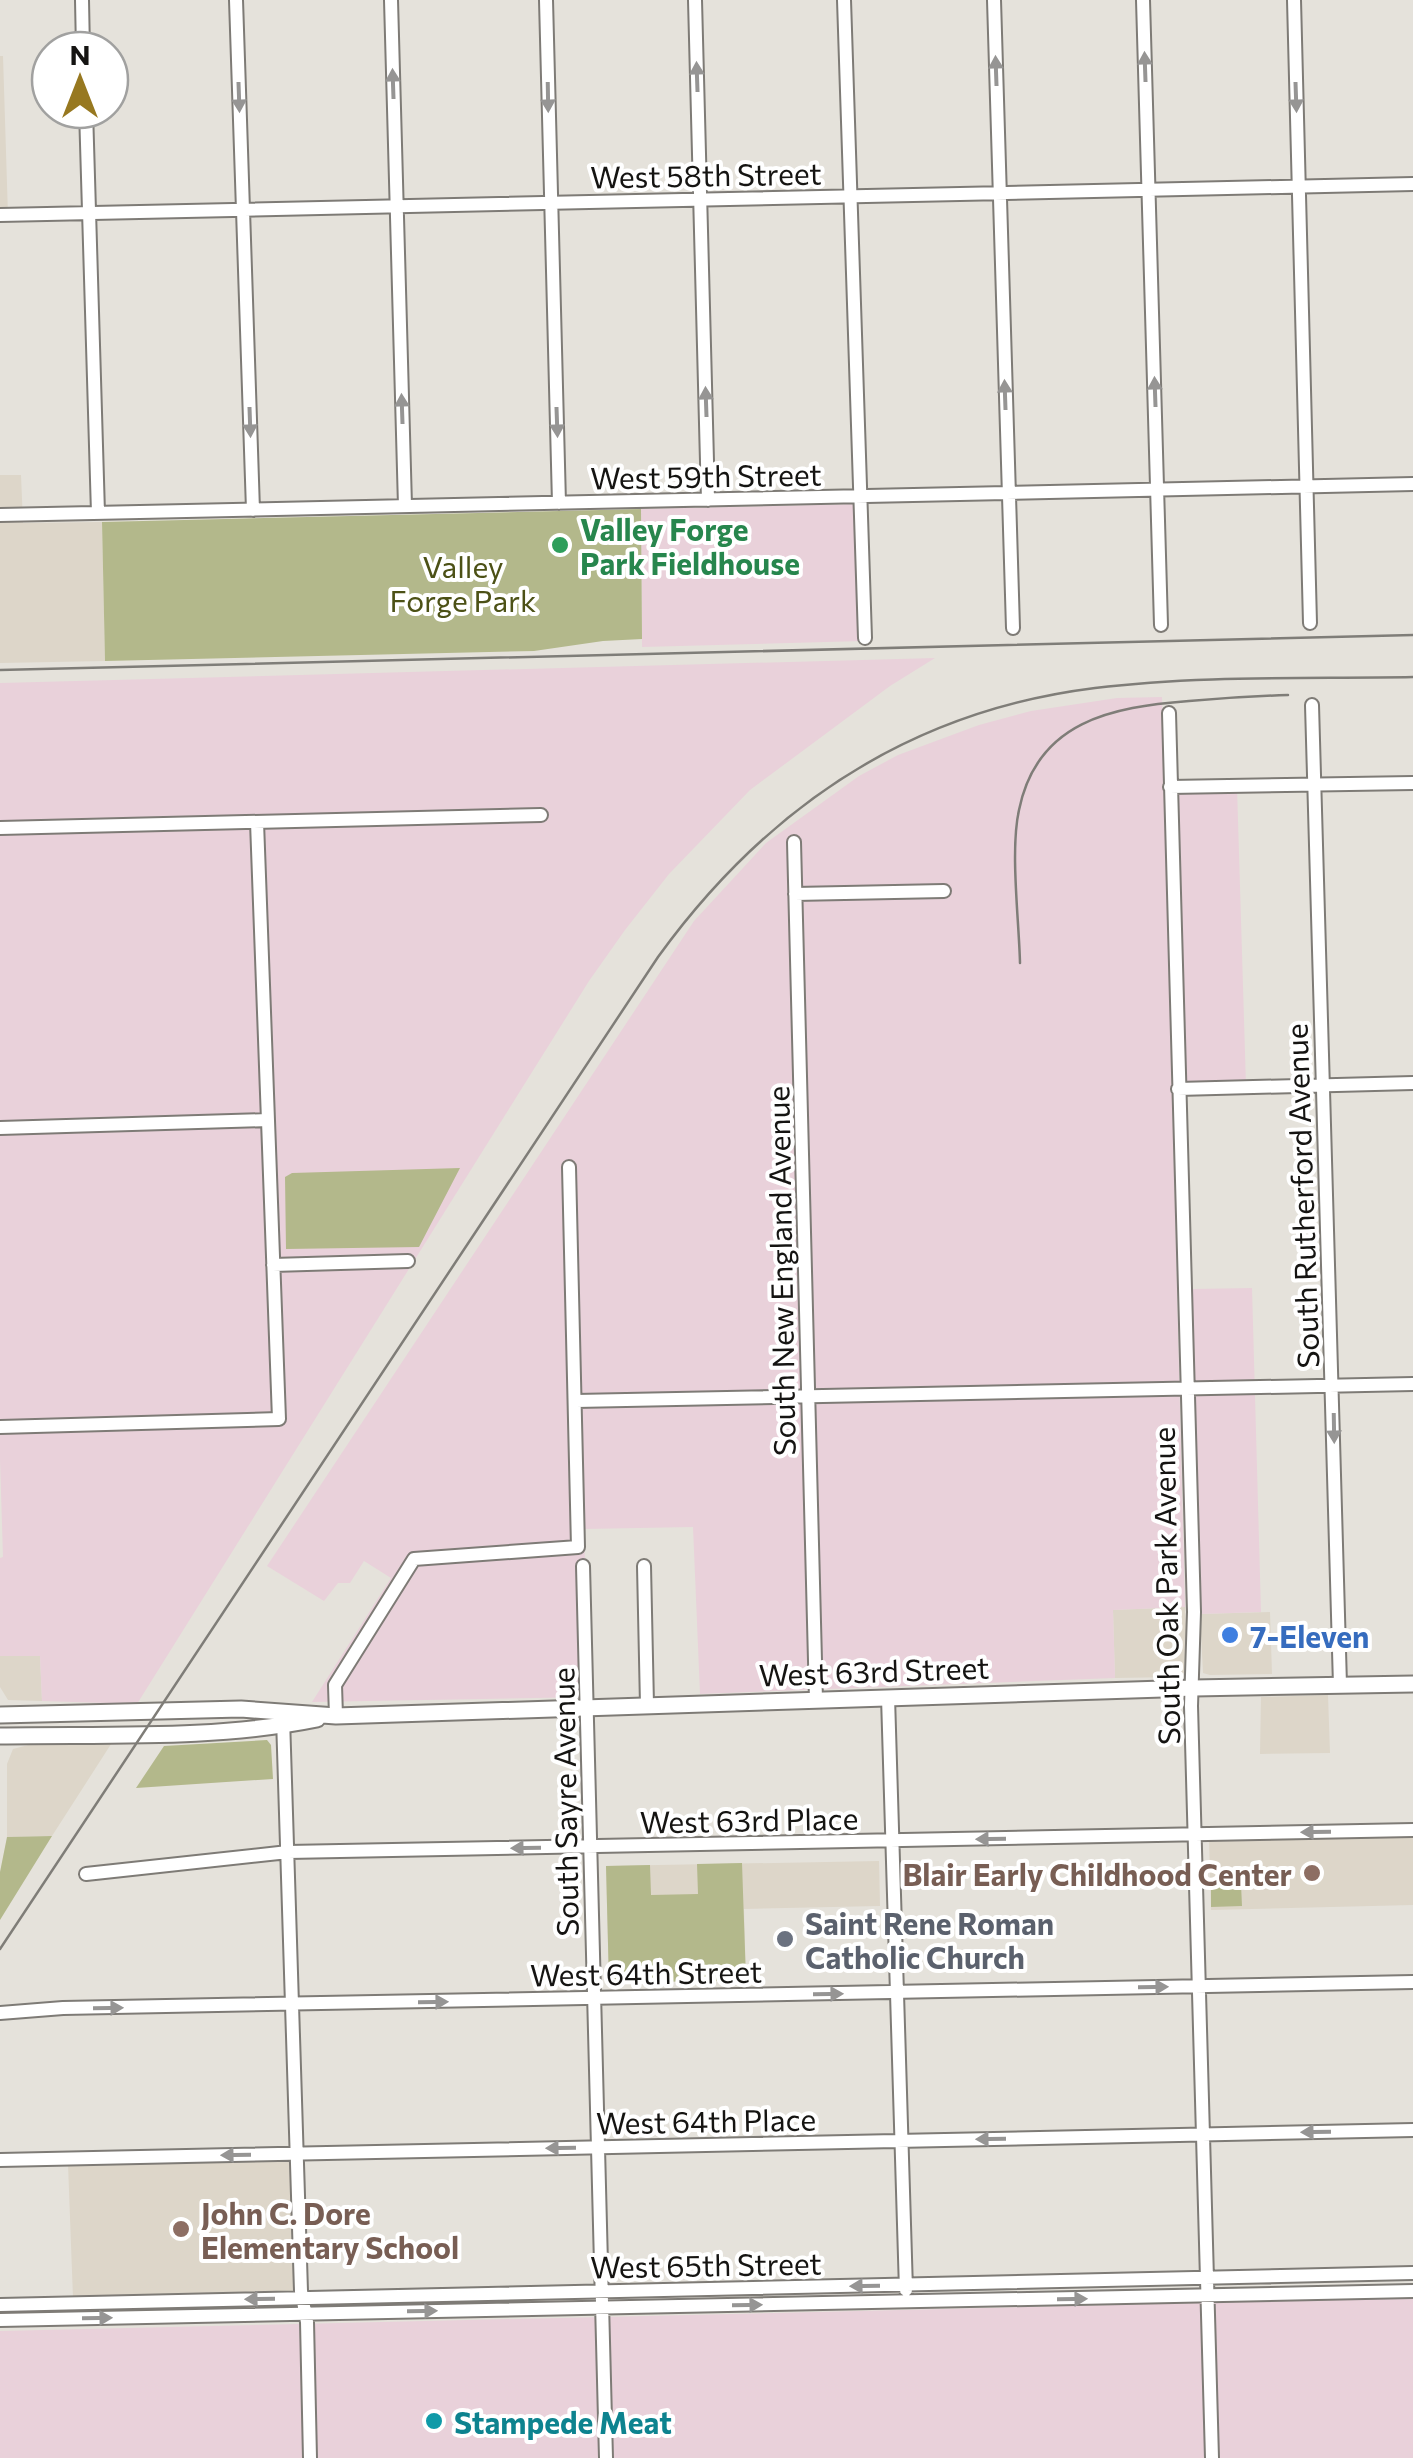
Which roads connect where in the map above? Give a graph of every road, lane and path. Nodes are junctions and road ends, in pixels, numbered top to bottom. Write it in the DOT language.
graph roads {
  1 [pos="82,0"];
  2 [pos="236,0"];
  3 [pos="391,0"];
  4 [pos="546,0"];
  5 [pos="695,0"];
  6 [pos="844,0"];
  7 [pos="994,0"];
  8 [pos="1143,0"];
  9 [pos="1294,0"];
  10 [pos="83,30"];
  11 [pos="87,130"];
  12 [pos="1413,184"];
  13 [pos="1298,186"];
  14 [pos="1149,190"];
  15 [pos="999,193"];
  16 [pos="850,196"];
  17 [pos="700,200"];
  18 [pos="551,203"];
  19 [pos="397,206"];
  20 [pos="242,210"];
  21 [pos="89,213"];
  22 [pos="0,215"];
  23 [pos="1413,484"];
  24 [pos="1307,486"];
  25 [pos="1158,490"];
  26 [pos="1008,493"];
  27 [pos="860,496"];
  28 [pos="708,500"];
  29 [pos="559,503"];
  30 [pos="405,506"];
  31 [pos="253,510"];
  32 [pos="98,513"];
  33 [pos="0,516"];
  34 [pos="1310,624"];
  35 [pos="1161,626"];
  36 [pos="1012,628"];
  37 [pos="865,638"];
  38 [pos="1312,705"];
  39 [pos="1169,712"];
  40 [pos="1413,783"];
  41 [pos="1314,785"];
  42 [pos="1170,788"];
  43 [pos="541,815"];
  44 [pos="257,822"];
  45 [pos="0,828"];
  46 [pos="794,842"];
  47 [pos="944,891"];
  48 [pos="795,894"];
  49 [pos="1413,1084"];
  50 [pos="1322,1086"];
  51 [pos="1178,1089"];
  52 [pos="268,1120"];
  53 [pos="0,1128"];
  54 [pos="569,1167"];
  55 [pos="408,1261"];
  56 [pos="274,1265"];
  57 [pos="1413,1384"];
  58 [pos="1332,1386"];
  59 [pos="1186,1389"];
  60 [pos="808,1396"];
  61 [pos="576,1401"];
  62 [pos="0,1427"];
  63 [pos="584,1566"];
  64 [pos="644,1566"];
  65 [pos="1413,1684"];
  66 [pos="1340,1685"];
  67 [pos="1194,1688"];
  68 [pos="888,1697"];
  69 [pos="816,1700"];
  70 [pos="647,1705"];
  71 [pos="587,1707"];
  72 [pos="0,1716"];
  73 [pos="336,1716"];
  74 [pos="283,1718"];
  75 [pos="0,1736"];
  76 [pos="1413,1830"];
  77 [pos="1195,1834"];
  78 [pos="893,1841"];
  79 [pos="591,1847"];
  80 [pos="288,1852"];
  81 [pos="86,1874"];
  82 [pos="1413,1982"];
  83 [pos="1199,1986"];
  84 [pos="898,1992"];
  85 [pos="594,1998"];
  86 [pos="292,2004"];
  87 [pos="0,2013"];
  88 [pos="1413,2130"];
  89 [pos="1203,2135"];
  90 [pos="902,2141"];
  91 [pos="598,2147"];
  92 [pos="297,2154"];
  93 [pos="0,2160"];
  94 [pos="1413,2273"];
  95 [pos="1208,2278"];
  96 [pos="906,2285"];
  97 [pos="602,2292"];
  98 [pos="1413,2292"];
  99 [pos="1208,2297"];
  100 [pos="302,2298"];
  101 [pos="906,2302"];
  102 [pos="0,2305"];
  103 [pos="602,2308"];
  104 [pos="305,2314"];
  105 [pos="0,2320"];
  106 [pos="310,2458"];
  107 [pos="606,2458"];
  108 [pos="1212,2458"];
  1 -- 10 [label="street"];
  2 -- 20 [label="street, one-way"];
  19 -- 3 [label="street, one-way"];
  4 -- 18 [label="street, one-way"];
  17 -- 5 [label="street, one-way"];
  6 -- 16 [label="street"];
  15 -- 7 [label="street, one-way"];
  14 -- 8 [label="street, one-way"];
  9 -- 13 [label="street, one-way"];
  11 -- 21 [label="street"];
  12 -- 13 [label="street, West 58th Street"];
  13 -- 14 [label="street, West 58th Street"];
  13 -- 24 [label="street"];
  14 -- 15 [label="street, West 58th Street"];
  25 -- 14 [label="street, one-way"];
  15 -- 16 [label="street, West 58th Street"];
  26 -- 15 [label="street, one-way"];
  16 -- 17 [label="street, West 58th Street"];
  16 -- 27 [label="street"];
  17 -- 18 [label="street, West 58th Street"];
  28 -- 17 [label="street, one-way"];
  18 -- 19 [label="street, West 58th Street"];
  18 -- 29 [label="street, one-way"];
  19 -- 20 [label="street, West 58th Street"];
  30 -- 19 [label="street, one-way"];
  20 -- 21 [label="street, West 58th Street"];
  20 -- 31 [label="street, one-way"];
  21 -- 22 [label="street, West 58th Street"];
  21 -- 32 [label="street"];
  23 -- 24 [label="street, West 59th Street"];
  24 -- 25 [label="street, West 59th Street"];
  24 -- 34 [label="street"];
  25 -- 26 [label="street, West 59th Street"];
  25 -- 35 [label="street"];
  26 -- 27 [label="street, West 59th Street"];
  26 -- 36 [label="street"];
  27 -- 28 [label="street, West 59th Street"];
  27 -- 37 [label="street"];
  28 -- 29 [label="street, West 59th Street"];
  29 -- 30 [label="street, West 59th Street"];
  30 -- 31 [label="street, West 59th Street"];
  31 -- 32 [label="street, West 59th Street"];
  32 -- 33 [label="street, West 59th Street"];
  38 -- 41 [label="street, South Rutherford Avenue"];
  39 -- 42 [label="street, South Oak Park Avenue"];
  40 -- 41 [label="street"];
  41 -- 42 [label="street"];
  41 -- 50 [label="street, South Rutherford Avenue"];
  42 -- 51 [label="street, South Oak Park Avenue"];
  43 -- 44 [label="street"];
  44 -- 45 [label="street"];
  44 -- 52 [label="street"];
  46 -- 48 [label="street, South New England Avenue"];
  47 -- 48 [label="street"];
  48 -- 60 [label="street, South New England Avenue"];
  49 -- 50 [label="street"];
  50 -- 51 [label="street"];
  50 -- 58 [label="street, South Rutherford Avenue"];
  51 -- 59 [label="street, South Oak Park Avenue"];
  52 -- 53 [label="street"];
  52 -- 56 [label="street"];
  54 -- 61 [label="street"];
  55 -- 56 [label="street"];
  56 -- 62 [label="street"];
  57 -- 58 [label="street"];
  58 -- 59 [label="street"];
  58 -- 66 [label="street, South Rutherford Avenue, one-way"];
  59 -- 60 [label="street"];
  59 -- 67 [label="street, South Oak Park Avenue"];
  60 -- 61 [label="street"];
  60 -- 69 [label="street, South New England Avenue"];
  61 -- 73 [label="street"];
  63 -- 71 [label="street, South Sayre Avenue"];
  64 -- 70 [label="street"];
  65 -- 66 [label="main road, West 63rd Street"];
  66 -- 67 [label="main road, West 63rd Street"];
  67 -- 68 [label="main road, West 63rd Street"];
  67 -- 77 [label="street, South Oak Park Avenue"];
  68 -- 69 [label="main road, West 63rd Street"];
  68 -- 78 [label="street"];
  69 -- 70 [label="main road, West 63rd Street"];
  70 -- 71 [label="main road, West 63rd Street"];
  71 -- 73 [label="main road, West 63rd Street"];
  71 -- 79 [label="street, South Sayre Avenue"];
  72 -- 74 [label="main road, West 63rd Street"];
  73 -- 74 [label="main road, West 63rd Street"];
  74 -- 75 [label="main road, West 63rd Street"];
  74 -- 80 [label="street"];
  76 -- 77 [label="street, West 63rd Place, one-way"];
  77 -- 78 [label="street, West 63rd Place, one-way"];
  77 -- 83 [label="street, South Oak Park Avenue"];
  78 -- 79 [label="street, West 63rd Place"];
  78 -- 84 [label="street"];
  79 -- 80 [label="street, West 63rd Place, one-way"];
  79 -- 85 [label="street, South Sayre Avenue"];
  80 -- 81 [label="street, West 63rd Place"];
  80 -- 86 [label="street"];
  82 -- 83 [label="street, West 64th Street"];
  84 -- 83 [label="street, West 64th Street, one-way"];
  83 -- 89 [label="street, South Oak Park Avenue"];
  85 -- 84 [label="street, West 64th Street, one-way"];
  84 -- 90 [label="street"];
  86 -- 85 [label="street, West 64th Street, one-way"];
  85 -- 91 [label="street, South Sayre Avenue"];
  87 -- 86 [label="street, West 64th Street, one-way"];
  86 -- 92 [label="street"];
  88 -- 89 [label="street, West 64th Place, one-way"];
  89 -- 90 [label="street, West 64th Place, one-way"];
  89 -- 95 [label="street, South Oak Park Avenue"];
  90 -- 91 [label="street, West 64th Place"];
  90 -- 96 [label="street"];
  91 -- 92 [label="street, West 64th Place, one-way"];
  91 -- 97 [label="street, South Sayre Avenue"];
  92 -- 93 [label="street, West 64th Place, one-way"];
  92 -- 100 [label="street"];
  94 -- 95 [label="street, West 65th Street"];
  95 -- 96 [label="street, West 65th Street"];
  95 -- 99 [label="street, South Oak Park Avenue"];
  96 -- 97 [label="street, West 65th Street, one-way"];
  96 -- 101 [label="street"];
  97 -- 100 [label="street, West 65th Street"];
  97 -- 103 [label="street, South Sayre Avenue"];
  98 -- 99 [label="street, West 65th Street"];
  101 -- 99 [label="street, West 65th Street, one-way"];
  99 -- 108 [label="street, South Oak Park Avenue"];
  100 -- 102 [label="street, West 65th Street, one-way"];
  100 -- 104 [label="street"];
  103 -- 101 [label="street, West 65th Street, one-way"];
  104 -- 103 [label="street, West 65th Street, one-way"];
  103 -- 107 [label="street, South Sayre Avenue"];
  105 -- 104 [label="street, West 65th Street, one-way"];
  104 -- 106 [label="street"];
}
